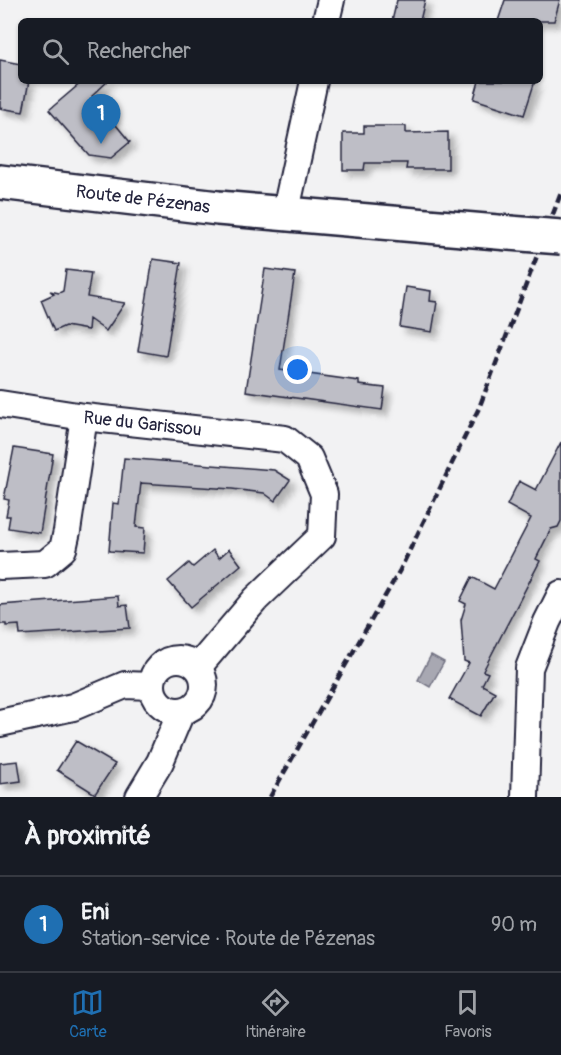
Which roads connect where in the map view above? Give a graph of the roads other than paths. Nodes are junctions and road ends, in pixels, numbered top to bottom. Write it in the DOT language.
graph roads {
  1 [pos="331,0"];
  2 [pos="327,18"];
  3 [pos="313,84"];
  4 [pos="0,182"];
  5 [pos="285,214"];
  6 [pos="561,237"];
  7 [pos="0,404"];
  8 [pos="84,417"];
  9 [pos="0,566"];
  10 [pos="561,594"];
  11 [pos="554,623"];
  12 [pos="198,667"];
  13 [pos="151,686"];
  14 [pos="181,712"];
  15 [pos="0,723"];
  16 [pos="139,797"];
  17 [pos="525,797"];
  1 -- 2 [label="street"];
  3 -- 5 [label="street"];
  4 -- 5 [label="main road, Route de Pézenas"];
  5 -- 6 [label="main road, Route de Pézenas, bridge"];
  7 -- 8 [label="street, Rue du Garissou"];
  8 -- 9 [label="street"];
  8 -- 12 [label="street, Rue du Garissou"];
  10 -- 11 [label="street"];
  11 -- 17 [label="street"];
  12 -- 13 [label="street"];
  12 -- 14 [label="street"];
  13 -- 14 [label="street"];
  13 -- 15 [label="street"];
  14 -- 16 [label="street"];
}
